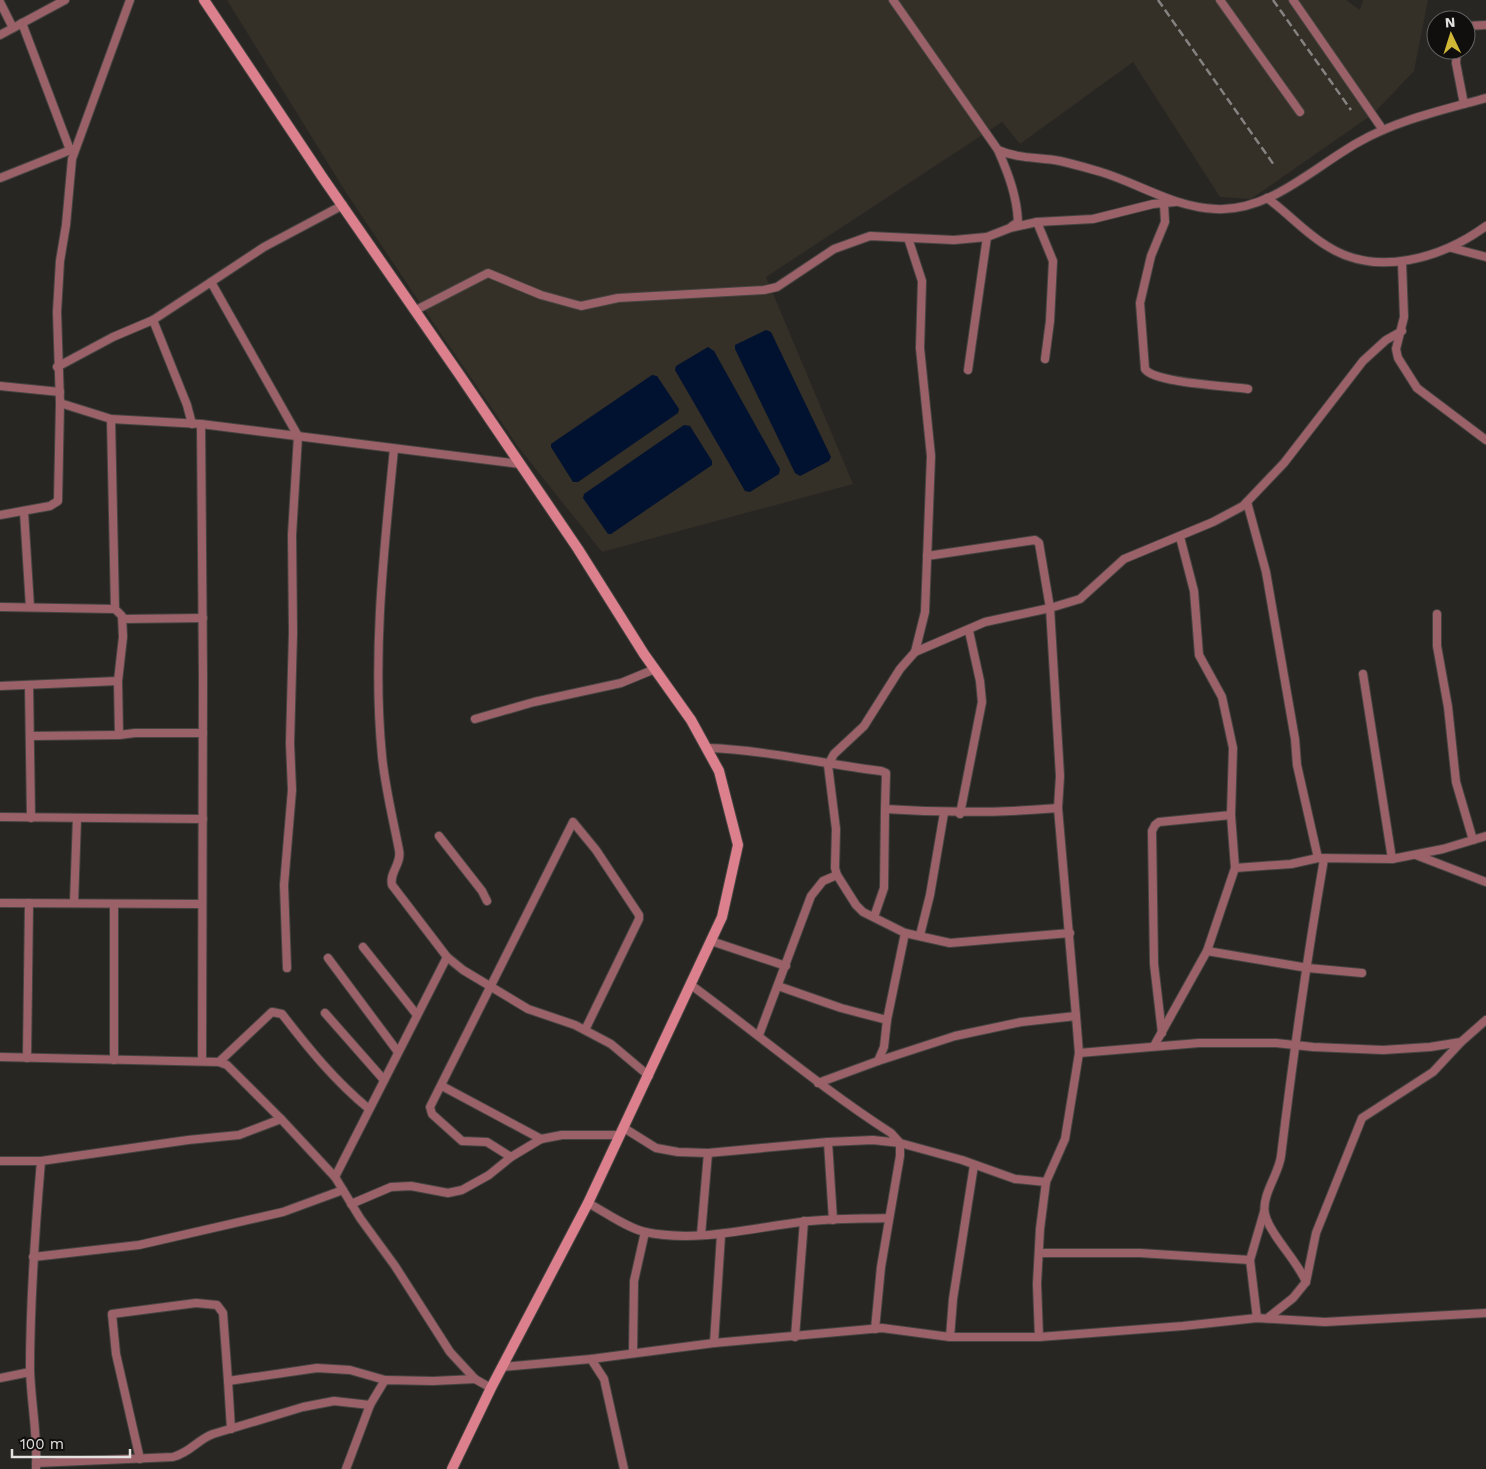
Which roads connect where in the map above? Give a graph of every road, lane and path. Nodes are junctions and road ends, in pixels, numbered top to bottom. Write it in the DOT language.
graph roads {
  1 [pos="65,0"];
  2 [pos="130,0"];
  3 [pos="204,0"];
  4 [pos="893,0"];
  5 [pos="1220,0"];
  6 [pos="1293,0"];
  7 [pos="0,2"];
  8 [pos="22,23"];
  9 [pos="13,28"];
  10 [pos="0,35"];
  11 [pos="1456,60"];
  12 [pos="1486,98"];
  13 [pos="1464,104"];
  14 [pos="1300,112"];
  15 [pos="1383,130"];
  16 [pos="73,149"];
  17 [pos="998,150"];
  18 [pos="0,178"];
  19 [pos="1267,198"];
  20 [pos="1174,202"];
  21 [pos="1164,203"];
  22 [pos="343,205"];
  23 [pos="1037,222"];
  24 [pos="1486,226"];
  25 [pos="1010,228"];
  26 [pos="988,237"];
  27 [pos="908,238"];
  28 [pos="1452,248"];
  29 [pos="1486,257"];
  30 [pos="1402,262"];
  31 [pos="210,282"];
  32 [pos="416,310"];
  33 [pos="153,320"];
  34 [pos="1402,331"];
  35 [pos="1045,359"];
  36 [pos="57,367"];
  37 [pos="968,370"];
  38 [pos="0,386"];
  39 [pos="1248,388"];
  40 [pos="60,392"];
  41 [pos="60,403"];
  42 [pos="111,419"];
  43 [pos="192,424"];
  44 [pos="201,424"];
  45 [pos="298,436"];
  46 [pos="1486,440"];
  47 [pos="394,449"];
  48 [pos="520,464"];
  49 [pos="1248,502"];
  50 [pos="24,512"];
  51 [pos="0,515"];
  52 [pos="1180,537"];
  53 [pos="927,556"];
  54 [pos="0,607"];
  55 [pos="30,607"];
  56 [pos="1050,608"];
  57 [pos="115,609"];
  58 [pos="1437,614"];
  59 [pos="203,618"];
  60 [pos="122,620"];
  61 [pos="969,631"];
  62 [pos="915,652"];
  63 [pos="655,669"];
  64 [pos="1362,674"];
  65 [pos="118,681"];
  66 [pos="29,685"];
  67 [pos="0,686"];
  68 [pos="475,719"];
  69 [pos="203,733"];
  70 [pos="120,735"];
  71 [pos="30,736"];
  72 [pos="708,748"];
  73 [pos="828,765"];
  74 [pos="1058,808"];
  75 [pos="885,809"];
  76 [pos="944,813"];
  77 [pos="960,814"];
  78 [pos="1231,815"];
  79 [pos="0,818"];
  80 [pos="31,818"];
  81 [pos="77,818"];
  82 [pos="203,819"];
  83 [pos="439,836"];
  84 [pos="1486,836"];
  85 [pos="1473,840"];
  86 [pos="1415,855"];
  87 [pos="1321,859"];
  88 [pos="1392,859"];
  89 [pos="1235,868"];
  90 [pos="837,876"];
  91 [pos="1486,882"];
  92 [pos="487,902"];
  93 [pos="0,903"];
  94 [pos="29,903"];
  95 [pos="74,903"];
  96 [pos="114,904"];
  97 [pos="202,904"];
  98 [pos="874,917"];
  99 [pos="905,933"];
  100 [pos="1070,933"];
  101 [pos="920,935"];
  102 [pos="712,941"];
  103 [pos="363,947"];
  104 [pos="1207,951"];
  105 [pos="447,957"];
  106 [pos="328,958"];
  107 [pos="786,966"];
  108 [pos="287,968"];
  109 [pos="1308,968"];
  110 [pos="1362,973"];
  111 [pos="691,985"];
  112 [pos="778,986"];
  113 [pos="489,987"];
  114 [pos="325,1013"];
  115 [pos="417,1015"];
  116 [pos="1076,1016"];
  117 [pos="887,1020"];
  118 [pos="1486,1020"];
  119 [pos="585,1030"];
  120 [pos="1162,1032"];
  121 [pos="760,1035"];
  122 [pos="1461,1042"];
  123 [pos="1295,1044"];
  124 [pos="1154,1046"];
  125 [pos="398,1052"];
  126 [pos="1079,1053"];
  127 [pos="0,1057"];
  128 [pos="27,1058"];
  129 [pos="114,1060"];
  130 [pos="878,1061"];
  131 [pos="202,1062"];
  132 [pos="219,1062"];
  133 [pos="649,1076"];
  134 [pos="384,1080"];
  135 [pos="818,1083"];
  136 [pos="442,1086"];
  137 [pos="369,1109"];
  138 [pos="281,1119"];
  139 [pos="622,1132"];
  140 [pos="541,1139"];
  141 [pos="828,1142"];
  142 [pos="900,1144"];
  143 [pos="708,1153"];
  144 [pos="510,1157"];
  145 [pos="0,1161"];
  146 [pos="41,1161"];
  147 [pos="974,1165"];
  148 [pos="335,1177"];
  149 [pos="1046,1182"];
  150 [pos="343,1190"];
  151 [pos="588,1203"];
  152 [pos="351,1204"];
  153 [pos="1265,1212"];
  154 [pos="889,1218"];
  155 [pos="833,1220"];
  156 [pos="804,1221"];
  157 [pos="645,1232"];
  158 [pos="701,1235"];
  159 [pos="721,1235"];
  160 [pos="1039,1253"];
  161 [pos="33,1257"];
  162 [pos="1250,1260"];
  163 [pos="1306,1282"];
  164 [pos="1486,1313"];
  165 [pos="1269,1317"];
  166 [pos="1257,1318"];
  167 [pos="875,1329"];
  168 [pos="795,1337"];
  169 [pos="950,1337"];
  170 [pos="1039,1337"];
  171 [pos="714,1343"];
  172 [pos="633,1353"];
  173 [pos="591,1359"];
  174 [pos="502,1367"];
  175 [pos="30,1372"];
  176 [pos="0,1378"];
  177 [pos="475,1379"];
  178 [pos="384,1380"];
  179 [pos="228,1381"];
  180 [pos="491,1388"];
  181 [pos="370,1406"];
  182 [pos="231,1429"];
  183 [pos="140,1459"];
  184 [pos="36,1466"];
  185 [pos="346,1469"];
  186 [pos="452,1469"];
  187 [pos="624,1469"];
  1 -- 8 [label="street"];
  2 -- 16 [label="street"];
  3 -- 22 [label="street"];
  4 -- 17 [label="street"];
  5 -- 14 [label="street"];
  6 -- 15 [label="street"];
  7 -- 9 [label="street"];
  8 -- 9 [label="street"];
  8 -- 16 [label="street"];
  9 -- 10 [label="street"];
  11 -- 13 [label="street"];
  12 -- 13 [label="street"];
  13 -- 15 [label="street"];
  15 -- 19 [label="street"];
  16 -- 18 [label="street"];
  16 -- 36 [label="street"];
  17 -- 20 [label="street"];
  17 -- 25 [label="street"];
  19 -- 20 [label="street"];
  19 -- 30 [label="street"];
  20 -- 21 [label="street"];
  21 -- 23 [label="street"];
  21 -- 39 [label="street"];
  22 -- 31 [label="street"];
  22 -- 32 [label="street"];
  23 -- 25 [label="street"];
  23 -- 35 [label="street"];
  24 -- 28 [label="street"];
  25 -- 26 [label="street"];
  26 -- 27 [label="street"];
  26 -- 37 [label="street"];
  27 -- 32 [label="street"];
  27 -- 53 [label="street"];
  28 -- 29 [label="street"];
  28 -- 30 [label="street"];
  30 -- 34 [label="street"];
  31 -- 33 [label="street"];
  31 -- 45 [label="street"];
  32 -- 48 [label="street"];
  33 -- 36 [label="street"];
  33 -- 43 [label="street"];
  34 -- 46 [label="street"];
  34 -- 49 [label="street"];
  36 -- 40 [label="street"];
  38 -- 40 [label="street"];
  40 -- 41 [label="street"];
  41 -- 42 [label="street"];
  41 -- 50 [label="street"];
  42 -- 43 [label="street"];
  42 -- 57 [label="street"];
  43 -- 44 [label="street"];
  44 -- 45 [label="street"];
  44 -- 59 [label="street"];
  45 -- 47 [label="street"];
  45 -- 108 [label="street"];
  47 -- 48 [label="street"];
  47 -- 105 [label="street"];
  48 -- 63 [label="street"];
  49 -- 52 [label="street"];
  49 -- 87 [label="street"];
  50 -- 51 [label="street"];
  50 -- 55 [label="street"];
  52 -- 56 [label="street"];
  52 -- 78 [label="street"];
  53 -- 56 [label="street"];
  53 -- 62 [label="street"];
  54 -- 55 [label="street"];
  55 -- 57 [label="street"];
  56 -- 61 [label="street"];
  56 -- 74 [label="street"];
  57 -- 60 [label="street"];
  58 -- 85 [label="street"];
  59 -- 60 [label="street"];
  59 -- 69 [label="street"];
  60 -- 65 [label="street"];
  61 -- 62 [label="street"];
  61 -- 77 [label="street"];
  62 -- 73 [label="street"];
  63 -- 68 [label="street"];
  63 -- 72 [label="street"];
  64 -- 88 [label="street"];
  65 -- 66 [label="street"];
  65 -- 70 [label="street"];
  66 -- 67 [label="street"];
  66 -- 71 [label="street"];
  69 -- 70 [label="street"];
  69 -- 82 [label="street"];
  70 -- 71 [label="street"];
  71 -- 80 [label="street"];
  72 -- 73 [label="street"];
  72 -- 102 [label="street"];
  73 -- 75 [label="street"];
  73 -- 90 [label="street"];
  74 -- 77 [label="street"];
  74 -- 100 [label="street"];
  75 -- 76 [label="street"];
  75 -- 98 [label="street"];
  76 -- 77 [label="street"];
  76 -- 101 [label="street"];
  78 -- 89 [label="street"];
  78 -- 120 [label="street"];
  79 -- 80 [label="street"];
  80 -- 81 [label="street"];
  81 -- 82 [label="street"];
  81 -- 95 [label="street"];
  82 -- 97 [label="street"];
  83 -- 92 [label="street"];
  84 -- 85 [label="street"];
  85 -- 86 [label="street"];
  86 -- 88 [label="street"];
  86 -- 91 [label="street"];
  87 -- 88 [label="street"];
  87 -- 89 [label="street"];
  87 -- 109 [label="street"];
  89 -- 104 [label="street"];
  90 -- 98 [label="street"];
  90 -- 107 [label="street"];
  93 -- 94 [label="street"];
  94 -- 95 [label="street"];
  94 -- 128 [label="street"];
  95 -- 96 [label="street"];
  96 -- 97 [label="street"];
  96 -- 129 [label="street"];
  97 -- 131 [label="street"];
  98 -- 99 [label="street"];
  99 -- 101 [label="street"];
  99 -- 117 [label="street"];
  100 -- 101 [label="street"];
  100 -- 116 [label="street"];
  102 -- 107 [label="street"];
  102 -- 111 [label="street"];
  103 -- 115 [label="street"];
  104 -- 109 [label="street"];
  104 -- 120 [label="street"];
  105 -- 113 [label="street"];
  105 -- 115 [label="street"];
  106 -- 125 [label="street"];
  107 -- 112 [label="street"];
  109 -- 110 [label="street"];
  109 -- 123 [label="street"];
  111 -- 121 [label="street"];
  111 -- 133 [label="street"];
  112 -- 117 [label="street"];
  112 -- 121 [label="street"];
  113 -- 119 [label="street"];
  113 -- 119 [label="street"];
  113 -- 136 [label="street"];
  114 -- 134 [label="street"];
  115 -- 125 [label="street"];
  116 -- 126 [label="street"];
  116 -- 130 [label="street"];
  117 -- 130 [label="street"];
  118 -- 122 [label="street"];
  119 -- 133 [label="street"];
  120 -- 124 [label="street"];
  121 -- 135 [label="street"];
  122 -- 123 [label="street"];
  122 -- 163 [label="street"];
  123 -- 124 [label="street"];
  123 -- 153 [label="street"];
  124 -- 126 [label="street"];
  125 -- 134 [label="street"];
  126 -- 149 [label="street"];
  127 -- 128 [label="street"];
  128 -- 129 [label="street"];
  129 -- 131 [label="street"];
  130 -- 135 [label="street"];
  131 -- 132 [label="street"];
  132 -- 137 [label="street"];
  132 -- 138 [label="street"];
  133 -- 139 [label="street"];
  134 -- 137 [label="street"];
  135 -- 142 [label="street"];
  136 -- 140 [label="street"];
  136 -- 144 [label="street"];
  137 -- 148 [label="street"];
  138 -- 146 [label="street"];
  138 -- 148 [label="street"];
  139 -- 140 [label="street"];
  139 -- 143 [label="street"];
  139 -- 151 [label="street"];
  140 -- 144 [label="street"];
  141 -- 142 [label="street"];
  141 -- 143 [label="street"];
  141 -- 155 [label="street"];
  142 -- 147 [label="street"];
  142 -- 154 [label="street"];
  143 -- 158 [label="street"];
  144 -- 152 [label="street"];
  145 -- 146 [label="street"];
  146 -- 161 [label="street"];
  147 -- 149 [label="street"];
  147 -- 169 [label="street"];
  148 -- 150 [label="street"];
  149 -- 160 [label="street"];
  150 -- 152 [label="street"];
  150 -- 161 [label="street"];
  151 -- 157 [label="street"];
  151 -- 174 [label="street"];
  152 -- 177 [label="street"];
  153 -- 162 [label="street"];
  153 -- 163 [label="street"];
  154 -- 155 [label="street"];
  154 -- 167 [label="street"];
  155 -- 156 [label="street"];
  156 -- 159 [label="street"];
  156 -- 168 [label="street"];
  157 -- 158 [label="street"];
  157 -- 172 [label="street"];
  158 -- 159 [label="street"];
  159 -- 171 [label="street"];
  160 -- 162 [label="street"];
  160 -- 170 [label="street"];
  161 -- 175 [label="street"];
  162 -- 166 [label="street"];
  163 -- 165 [label="street"];
  164 -- 165 [label="street"];
  165 -- 166 [label="street"];
  166 -- 170 [label="street"];
  167 -- 168 [label="street"];
  167 -- 169 [label="street"];
  168 -- 171 [label="street"];
  169 -- 170 [label="street"];
  171 -- 172 [label="street"];
  172 -- 173 [label="street"];
  173 -- 174 [label="street"];
  173 -- 187 [label="street"];
  174 -- 180 [label="street"];
  175 -- 176 [label="street"];
  175 -- 184 [label="street"];
  177 -- 178 [label="street"];
  177 -- 180 [label="street"];
  178 -- 179 [label="street"];
  178 -- 181 [label="street"];
  179 -- 182 [label="street"];
  179 -- 183 [label="street"];
  180 -- 186 [label="street"];
  181 -- 182 [label="street"];
  181 -- 185 [label="street"];
  182 -- 183 [label="street"];
  183 -- 184 [label="street"];
}
